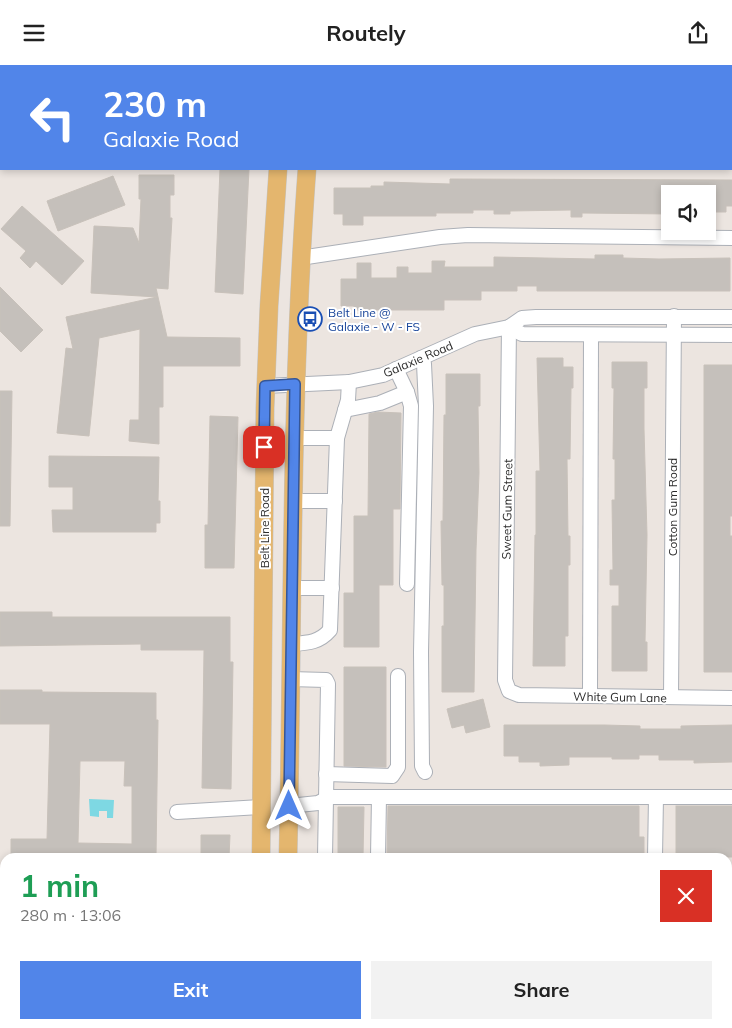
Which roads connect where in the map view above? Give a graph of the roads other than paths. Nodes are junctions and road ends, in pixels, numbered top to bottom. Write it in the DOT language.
graph roads {
  1 [pos="278,170"];
  2 [pos="307,170"];
  3 [pos="732,238"];
  4 [pos="300,258"];
  5 [pos="674,316"];
  6 [pos="732,317"];
  7 [pos="509,327"];
  8 [pos="591,335"];
  9 [pos="674,335"];
  10 [pos="732,335"];
  11 [pos="421,358"];
  12 [pos="396,369"];
  13 [pos="349,382"];
  14 [pos="295,384"];
  15 [pos="265,386"];
  16 [pos="407,392"];
  17 [pos="345,410"];
  18 [pos="294,438"];
  19 [pos="337,438"];
  20 [pos="293,501"];
  21 [pos="335,501"];
  22 [pos="407,584"];
  23 [pos="332,587"];
  24 [pos="292,588"];
  25 [pos="291,644"];
  26 [pos="398,676"];
  27 [pos="290,679"];
  28 [pos="509,691"];
  29 [pos="590,696"];
  30 [pos="671,697"];
  31 [pos="732,698"];
  32 [pos="425,772"];
  33 [pos="326,774"];
  34 [pos="379,797"];
  35 [pos="656,797"];
  36 [pos="732,797"];
  37 [pos="325,799"];
  38 [pos="289,806"];
  39 [pos="262,807"];
  40 [pos="177,812"];
  41 [pos="261,853"];
  42 [pos="288,853"];
  43 [pos="326,853"];
  44 [pos="378,853"];
  45 [pos="655,853"];
  1 -- 15 [label="main road, Belt Line Road"];
  2 -- 4 [label="main road"];
  3 -- 4 [label="street"];
  4 -- 14 [label="main road"];
  5 -- 6 [label="street, Galaxie Road"];
  5 -- 7 [label="street, Galaxie Road"];
  5 -- 9 [label="street, Cotton Gum Road"];
  7 -- 8 [label="street, Galaxie Road"];
  7 -- 11 [label="street, Galaxie Road"];
  7 -- 28 [label="street, Sweet Gum Street"];
  8 -- 9 [label="street, Galaxie Road"];
  8 -- 29 [label="street"];
  9 -- 10 [label="street, Galaxie Road"];
  9 -- 30 [label="street, Cotton Gum Road"];
  11 -- 12 [label="street, Galaxie Road"];
  11 -- 32 [label="street"];
  12 -- 13 [label="street, Galaxie Road"];
  12 -- 16 [label="street"];
  13 -- 14 [label="street, Galaxie Road"];
  13 -- 17 [label="street"];
  14 -- 15 [label="street, Galaxie Road"];
  14 -- 18 [label="main road"];
  15 -- 39 [label="main road, Belt Line Road"];
  16 -- 17 [label="street"];
  16 -- 22 [label="street"];
  17 -- 19 [label="street"];
  18 -- 19 [label="street"];
  18 -- 20 [label="main road"];
  19 -- 21 [label="street"];
  20 -- 21 [label="street"];
  20 -- 24 [label="main road"];
  21 -- 23 [label="street"];
  23 -- 24 [label="street"];
  23 -- 25 [label="street"];
  24 -- 25 [label="main road"];
  25 -- 27 [label="main road"];
  26 -- 33 [label="street"];
  27 -- 33 [label="street"];
  27 -- 38 [label="main road"];
  28 -- 29 [label="street, White Gum Lane"];
  29 -- 30 [label="street, White Gum Lane"];
  30 -- 31 [label="street, White Gum Lane"];
  33 -- 37 [label="street"];
  34 -- 35 [label="street"];
  34 -- 37 [label="street"];
  34 -- 44 [label="street"];
  35 -- 36 [label="street"];
  35 -- 45 [label="street"];
  37 -- 38 [label="street"];
  37 -- 43 [label="street"];
  38 -- 39 [label="main road"];
  38 -- 42 [label="main road"];
  39 -- 40 [label="street"];
  39 -- 41 [label="main road, Belt Line Road"];
}
